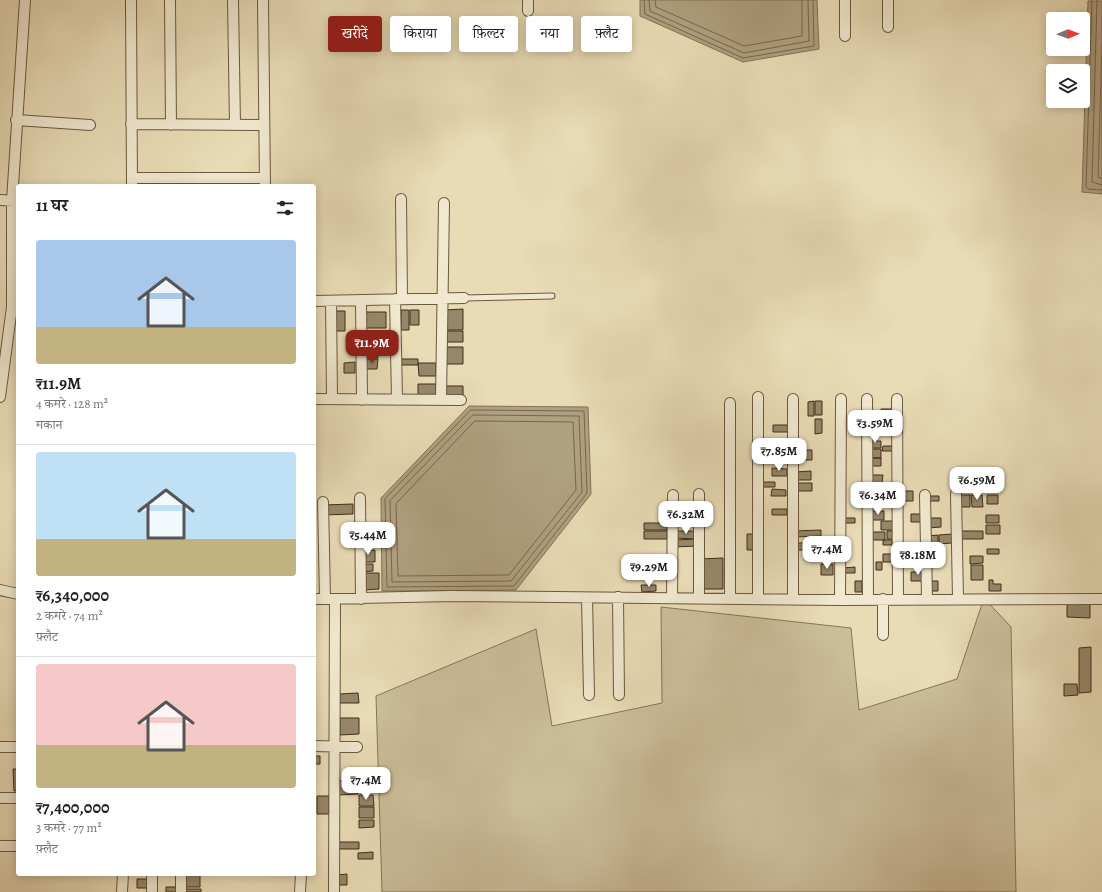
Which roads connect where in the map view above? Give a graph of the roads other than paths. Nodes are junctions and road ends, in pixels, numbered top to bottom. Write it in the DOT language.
graph roads {
  1 [pos="25,0"];
  2 [pos="131,0"];
  3 [pos="170,0"];
  4 [pos="233,0"];
  5 [pos="263,0"];
  6 [pos="528,0"];
  7 [pos="845,0"];
  8 [pos="888,0"];
  9 [pos="528,11"];
  10 [pos="888,27"];
  11 [pos="845,36"];
  12 [pos="16,120"];
  13 [pos="131,124"];
  14 [pos="171,124"];
  15 [pos="90,125"];
  16 [pos="235,125"];
  17 [pos="264,125"];
  18 [pos="132,182"];
  19 [pos="265,182"];
  20 [pos="402,199"];
  21 [pos="0,200"];
  22 [pos="15,201"];
  23 [pos="444,202"];
  24 [pos="552,296"];
  25 [pos="442,298"];
  26 [pos="464,298"];
  27 [pos="398,299"];
  28 [pos="361,300"];
  29 [pos="316,301"];
  30 [pos="331,301"];
  31 [pos="15,307"];
  32 [pos="0,397"];
  33 [pos="758,397"];
  34 [pos="793,398"];
  35 [pos="316,399"];
  36 [pos="332,399"];
  37 [pos="841,399"];
  38 [pos="867,399"];
  39 [pos="897,399"];
  40 [pos="362,400"];
  41 [pos="397,400"];
  42 [pos="441,400"];
  43 [pos="461,400"];
  44 [pos="730,403"];
  45 [pos="673,494"];
  46 [pos="699,494"];
  47 [pos="956,494"];
  48 [pos="925,496"];
  49 [pos="360,498"];
  50 [pos="323,502"];
  51 [pos="0,590"];
  52 [pos="16,594"];
  53 [pos="325,598"];
  54 [pos="587,598"];
  55 [pos="618,598"];
  56 [pos="672,598"];
  57 [pos="927,598"];
  58 [pos="958,598"];
  59 [pos="316,599"];
  60 [pos="335,599"];
  61 [pos="361,599"];
  62 [pos="699,599"];
  63 [pos="730,599"];
  64 [pos="758,599"];
  65 [pos="793,599"];
  66 [pos="868,599"];
  67 [pos="883,599"];
  68 [pos="898,599"];
  69 [pos="1102,599"];
  70 [pos="840,600"];
  71 [pos="883,635"];
  72 [pos="618,695"];
  73 [pos="588,696"];
  74 [pos="316,746"];
  75 [pos="335,746"];
  76 [pos="0,747"];
  77 [pos="16,747"];
  78 [pos="357,747"];
  79 [pos="0,798"];
  80 [pos="16,798"];
  81 [pos="0,846"];
  82 [pos="16,846"];
  83 [pos="123,876"];
  84 [pos="152,876"];
  85 [pos="181,876"];
  86 [pos="300,876"];
  87 [pos="122,892"];
  88 [pos="152,892"];
  89 [pos="181,892"];
  90 [pos="300,892"];
  91 [pos="334,892"];
  1 -- 12 [label="street"];
  2 -- 13 [label="street"];
  3 -- 14 [label="street"];
  4 -- 16 [label="street"];
  5 -- 17 [label="street"];
  6 -- 9 [label="street"];
  7 -- 11 [label="street"];
  8 -- 10 [label="street"];
  12 -- 15 [label="street"];
  12 -- 22 [label="street"];
  13 -- 14 [label="street"];
  13 -- 18 [label="street"];
  14 -- 16 [label="street"];
  16 -- 17 [label="street"];
  17 -- 19 [label="street"];
  18 -- 19 [label="street"];
  20 -- 27 [label="street"];
  21 -- 22 [label="street"];
  22 -- 31 [label="street"];
  23 -- 25 [label="street"];
  24 -- 26 [label="lane"];
  25 -- 26 [label="street"];
  25 -- 27 [label="street"];
  25 -- 42 [label="street"];
  27 -- 28 [label="street"];
  27 -- 41 [label="street"];
  28 -- 30 [label="street"];
  28 -- 40 [label="street"];
  29 -- 30 [label="street"];
  30 -- 36 [label="street"];
  31 -- 32 [label="street"];
  33 -- 64 [label="street"];
  34 -- 65 [label="street"];
  35 -- 36 [label="street"];
  36 -- 40 [label="street"];
  37 -- 70 [label="street"];
  38 -- 66 [label="street"];
  39 -- 68 [label="street"];
  40 -- 41 [label="street"];
  41 -- 42 [label="street"];
  42 -- 43 [label="street"];
  44 -- 63 [label="street"];
  45 -- 56 [label="street"];
  46 -- 62 [label="street"];
  47 -- 58 [label="street"];
  48 -- 57 [label="street"];
  49 -- 61 [label="street"];
  50 -- 53 [label="street"];
  51 -- 52 [label="street"];
  53 -- 59 [label="street"];
  53 -- 60 [label="street"];
  54 -- 55 [label="street"];
  54 -- 61 [label="street"];
  54 -- 73 [label="street"];
  55 -- 56 [label="street"];
  55 -- 72 [label="street"];
  56 -- 62 [label="street"];
  57 -- 58 [label="street"];
  57 -- 68 [label="street"];
  58 -- 69 [label="street"];
  60 -- 61 [label="street"];
  60 -- 75 [label="street"];
  62 -- 63 [label="street"];
  63 -- 64 [label="street"];
  64 -- 65 [label="street"];
  65 -- 70 [label="street"];
  66 -- 67 [label="street"];
  66 -- 70 [label="street"];
  67 -- 68 [label="street"];
  67 -- 71 [label="street"];
  74 -- 75 [label="street"];
  75 -- 78 [label="street"];
  75 -- 91 [label="street"];
  76 -- 77 [label="street"];
  79 -- 80 [label="street"];
  81 -- 82 [label="street"];
  83 -- 87 [label="street"];
  84 -- 88 [label="street"];
  85 -- 89 [label="street"];
  86 -- 90 [label="street"];
}
